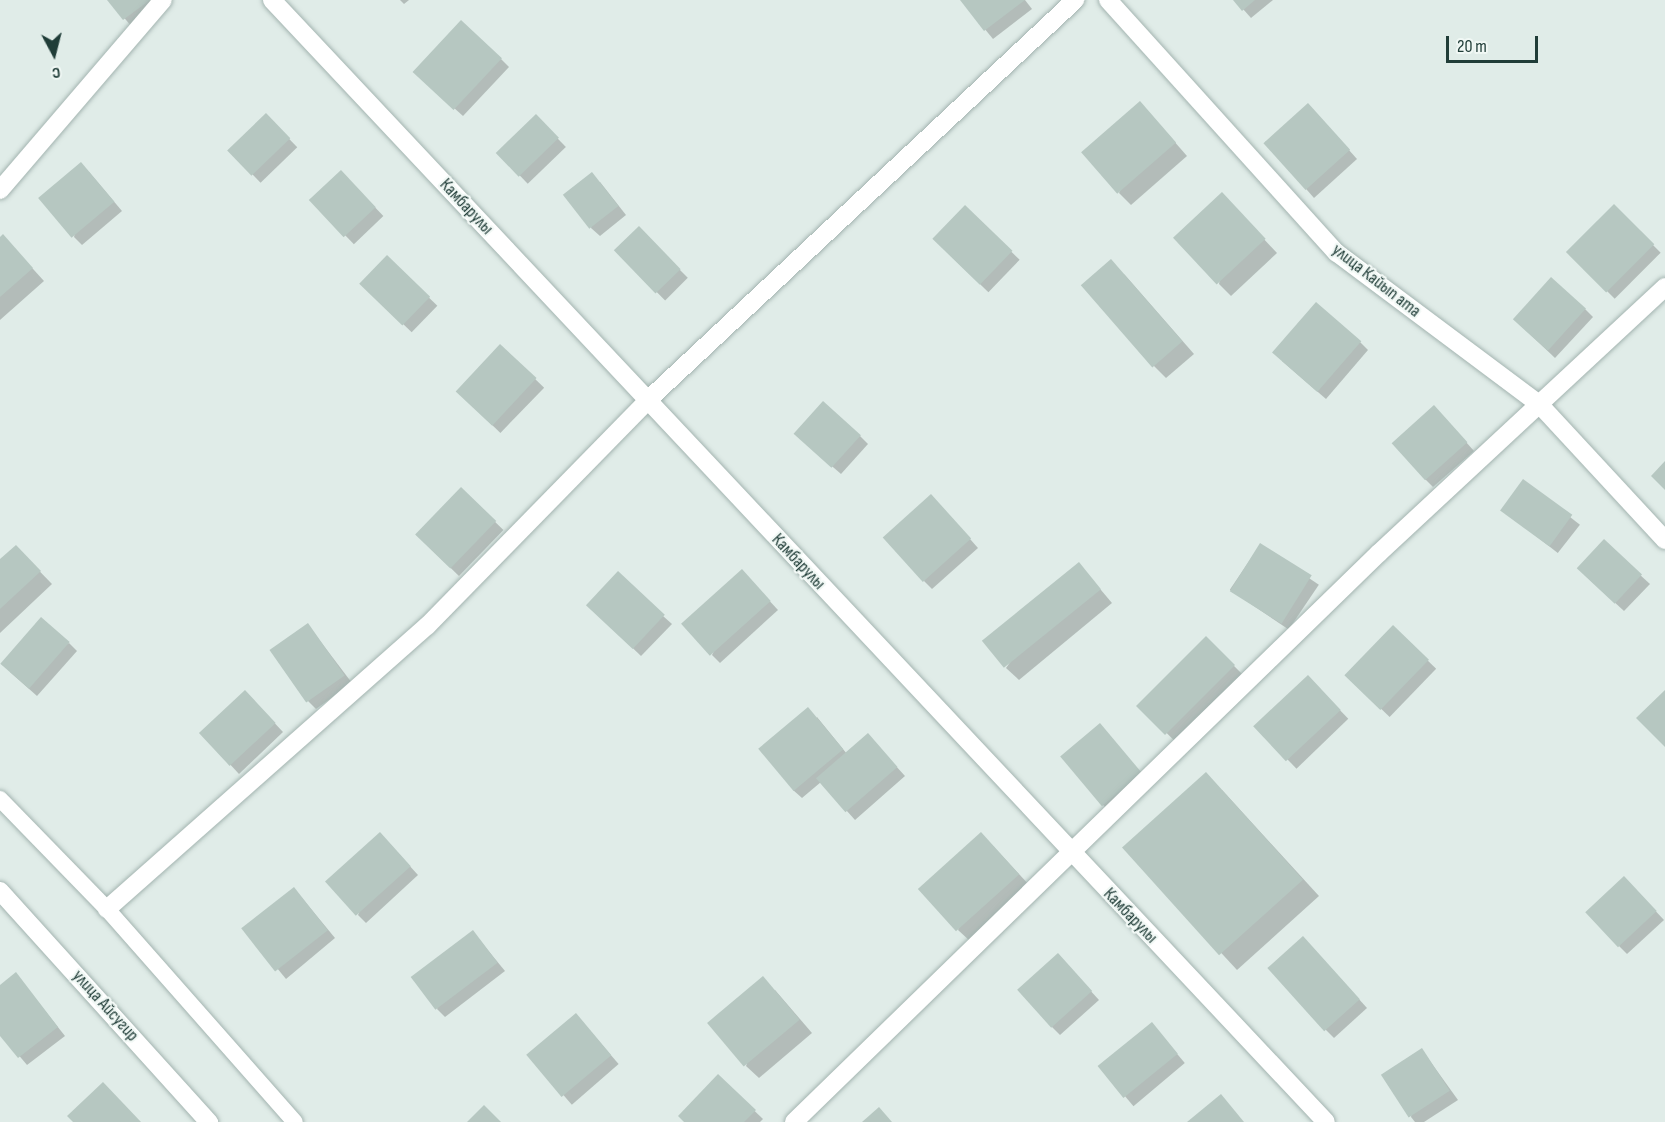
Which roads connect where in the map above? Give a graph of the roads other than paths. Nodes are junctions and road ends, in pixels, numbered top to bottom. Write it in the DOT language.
graph roads {
  1 [pos="163,0"];
  2 [pos="272,0"];
  3 [pos="1075,0"];
  4 [pos="1108,0"];
  5 [pos="0,190"];
  6 [pos="1665,287"];
  7 [pos="647,401"];
  8 [pos="1540,405"];
  9 [pos="1665,540"];
  10 [pos="0,799"];
  11 [pos="1071,854"];
  12 [pos="0,891"];
  13 [pos="107,909"];
  14 [pos="209,1122"];
  15 [pos="295,1122"];
  16 [pos="794,1122"];
  17 [pos="1326,1122"];
  1 -- 5 [label="street"];
  2 -- 7 [label="street, Камбарулы"];
  3 -- 7 [label="street"];
  4 -- 8 [label="street, улица Кайып ата"];
  6 -- 8 [label="street"];
  7 -- 11 [label="street, Камбарулы"];
  7 -- 13 [label="street"];
  8 -- 9 [label="street, улица Кайып ата"];
  8 -- 11 [label="street"];
  10 -- 13 [label="lane"];
  11 -- 16 [label="street"];
  11 -- 17 [label="street, Камбарулы"];
  12 -- 14 [label="street, улица Айсугир"];
  13 -- 15 [label="lane"];
}
